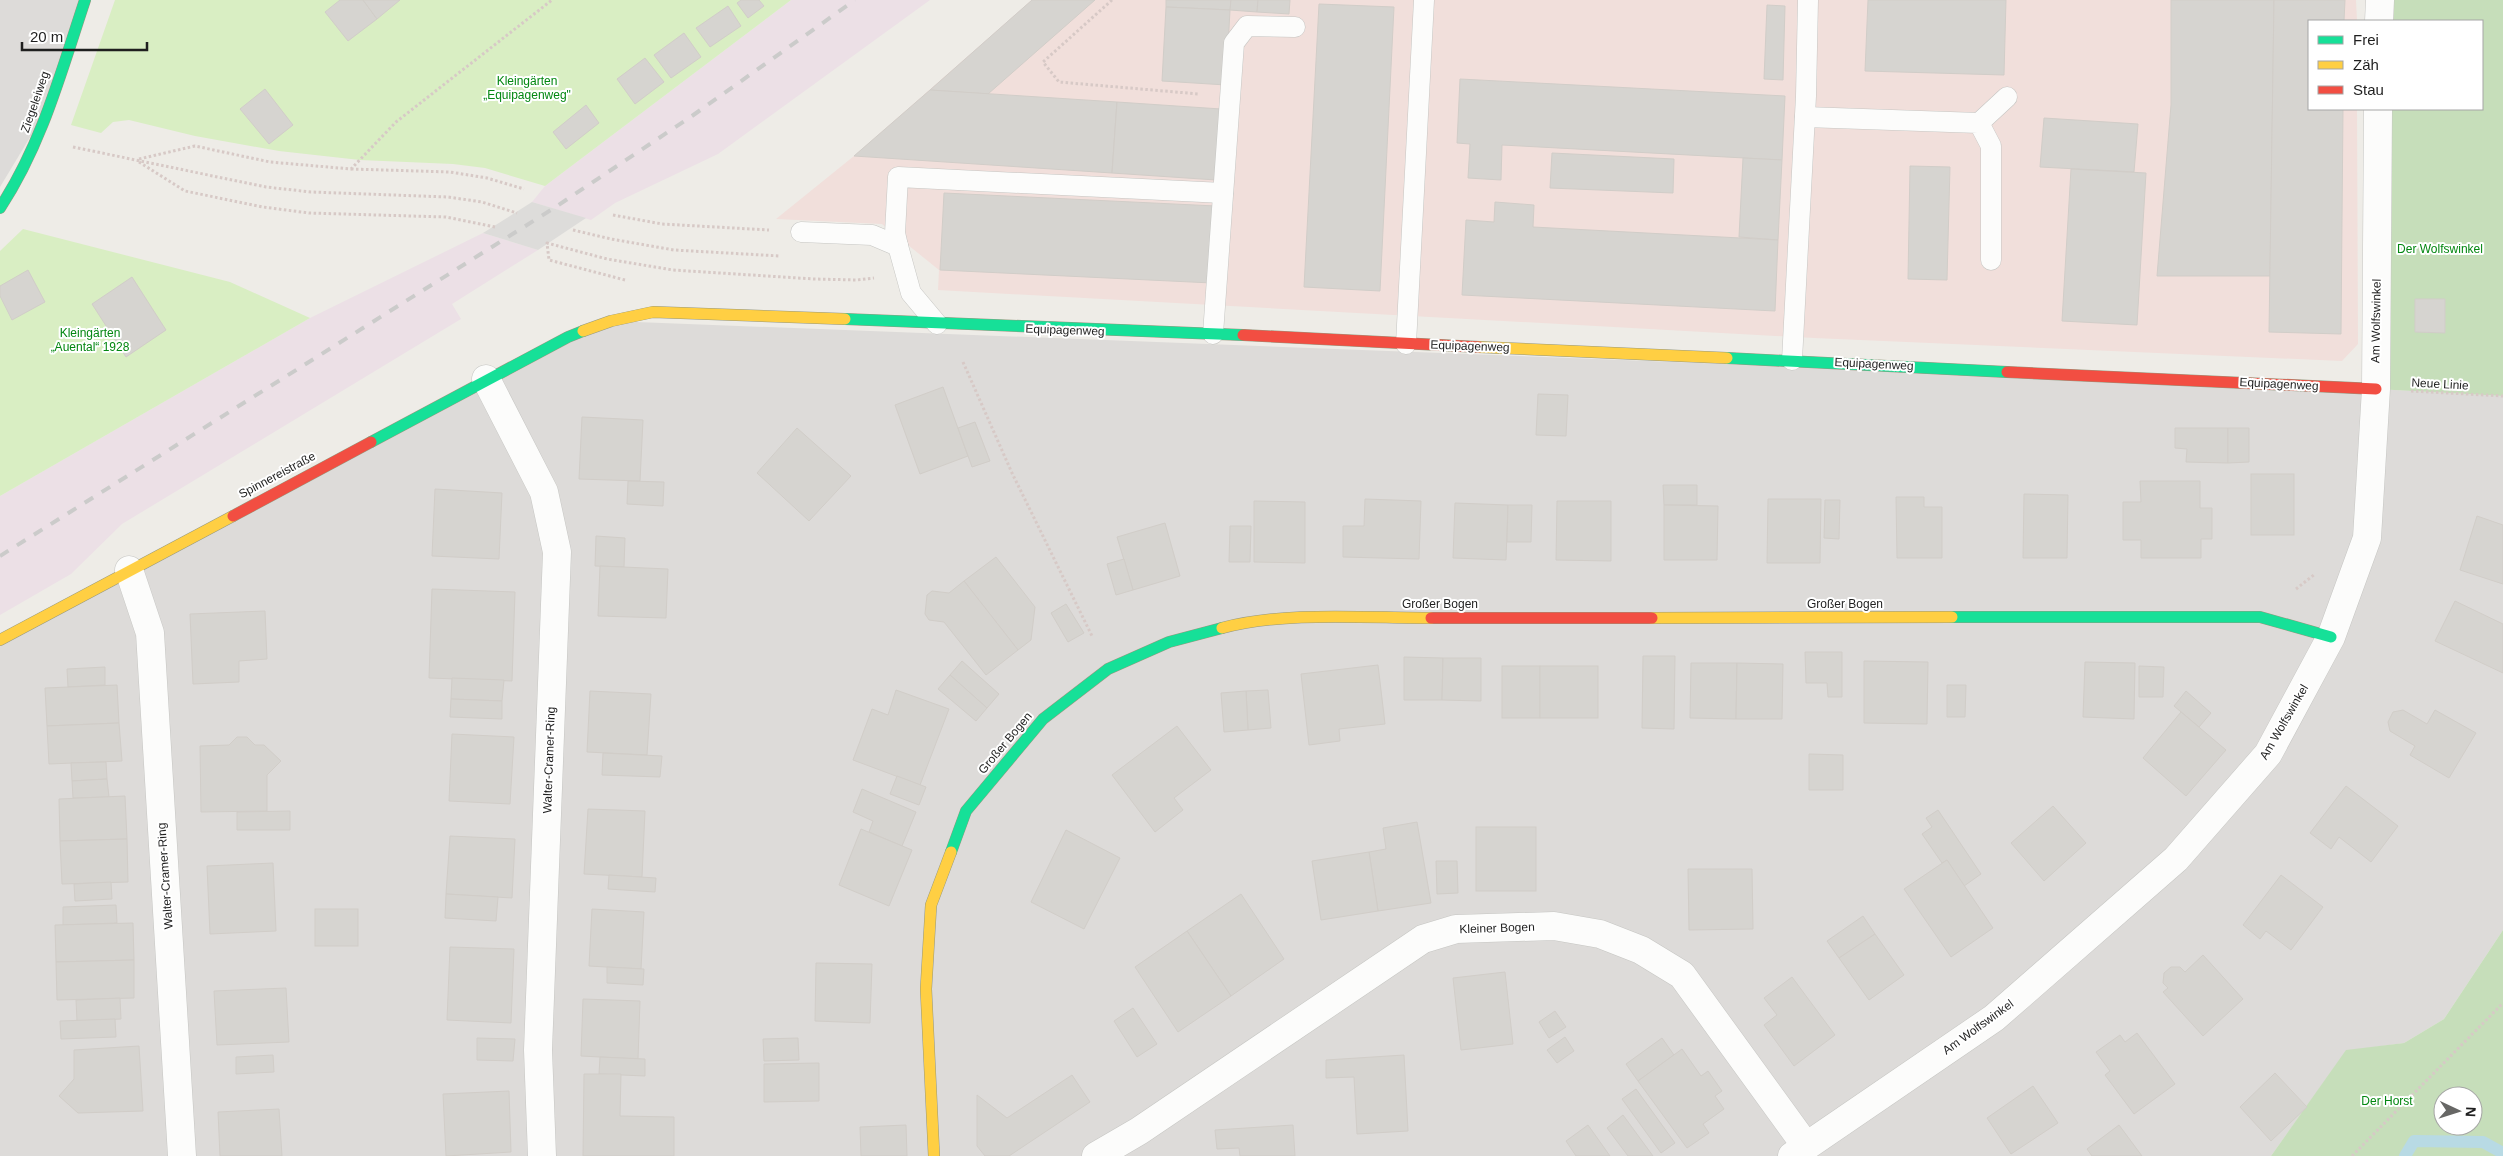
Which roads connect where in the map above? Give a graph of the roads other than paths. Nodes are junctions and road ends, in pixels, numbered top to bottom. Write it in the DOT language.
graph roads {
  1 [pos="85,0"];
  2 [pos="1424,0"];
  3 [pos="1808,0"];
  4 [pos="2380,0"];
  5 [pos="2379,20"];
  6 [pos="1295,27"];
  7 [pos="2007,97"];
  8 [pos="2378,110"];
  9 [pos="1805,117"];
  10 [pos="1979,123"];
  11 [pos="1223,193"];
  12 [pos="3,197"];
  13 [pos="801,232"];
  14 [pos="898,246"];
  15 [pos="1991,260"];
  16 [pos="937,324"];
  17 [pos="1213,334"];
  18 [pos="568,337"];
  19 [pos="1406,344"];
  20 [pos="1792,360"];
  21 [pos="486,379"];
  22 [pos="2376,389"];
  23 [pos="129,570"];
  24 [pos="2331,637"];
  25 [pos="0,640"];
  26 [pos="1799,1151"];
  27 [pos="176,1155"];
  28 [pos="542,1156"];
  29 [pos="934,1156"];
  30 [pos="1096,1156"];
  1 -- 12 [label="street, Ziegeleiweg"];
  2 -- 19 [label="lane"];
  3 -- 9 [label="lane"];
  4 -- 5 [label="street"];
  6 -- 11 [label="lane"];
  7 -- 10 [label="lane"];
  8 -- 22 [label="street, Am Wolfswinkel"];
  9 -- 10 [label="lane"];
  9 -- 20 [label="lane"];
  10 -- 15 [label="lane"];
  11 -- 14 [label="lane"];
  11 -- 17 [label="lane"];
  13 -- 14 [label="lane"];
  14 -- 16 [label="lane"];
  16 -- 17 [label="street, Equipagenweg"];
  16 -- 18 [label="street, Equipagenweg"];
  17 -- 19 [label="street, Equipagenweg"];
  18 -- 21 [label="street, Spinnereistraße"];
  19 -- 20 [label="street, Equipagenweg"];
  20 -- 22 [label="street, Equipagenweg"];
  21 -- 23 [label="street, Spinnereistraße"];
  21 -- 28 [label="street, Walter-Cramer-Ring"];
  22 -- 24 [label="street, Am Wolfswinkel"];
  23 -- 25 [label="street, Spinnereistraße"];
  23 -- 27 [label="street, Walter-Cramer-Ring"];
  24 -- 26 [label="street, Am Wolfswinkel"];
  24 -- 29 [label="street, Großer Bogen"];
  26 -- 30 [label="street, Kleiner Bogen"];
}
